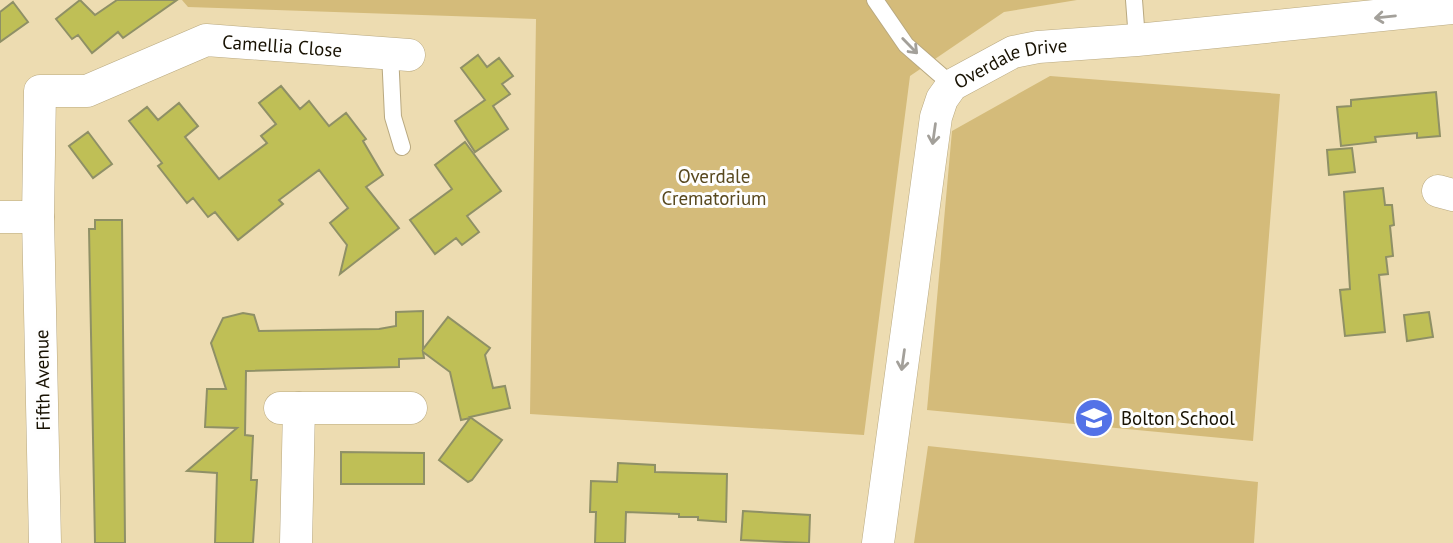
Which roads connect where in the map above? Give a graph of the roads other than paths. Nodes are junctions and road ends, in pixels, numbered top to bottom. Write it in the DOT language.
graph roads {
  1 [pos="875,0"];
  2 [pos="1134,0"];
  3 [pos="1453,8"];
  4 [pos="1137,40"];
  5 [pos="400,54"];
  6 [pos="952,85"];
  7 [pos="40,91"];
  8 [pos="402,147"];
  9 [pos="0,217"];
  10 [pos="38,217"];
  11 [pos="411,408"];
  12 [pos="45,543"];
  13 [pos="296,543"];
  14 [pos="878,543"];
  1 -- 6 [label="lane, one-way"];
  2 -- 4 [label="lane"];
  3 -- 4 [label="street, Overdale Drive, one-way"];
  4 -- 6 [label="street, Overdale Drive"];
  5 -- 7 [label="street, Camellia Close"];
  5 -- 8 [label="lane"];
  6 -- 14 [label="street, Overdale Drive, one-way"];
  7 -- 10 [label="street, Fifth Avenue"];
  9 -- 10 [label="street"];
  10 -- 12 [label="street, Fifth Avenue"];
  11 -- 13 [label="street"];
}
